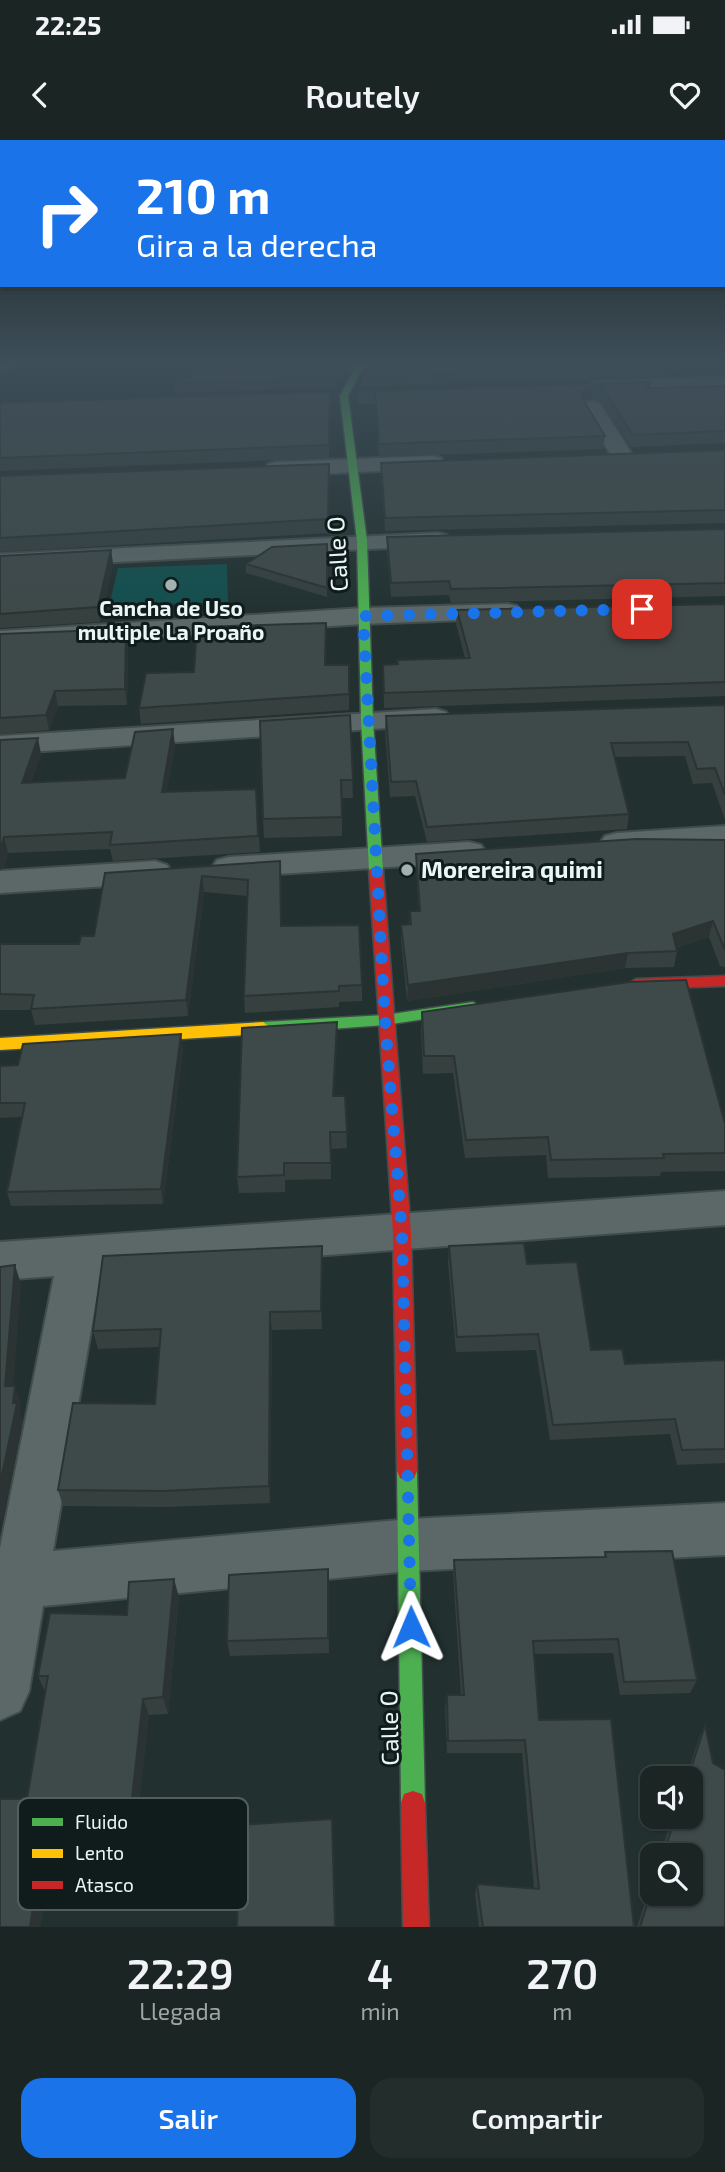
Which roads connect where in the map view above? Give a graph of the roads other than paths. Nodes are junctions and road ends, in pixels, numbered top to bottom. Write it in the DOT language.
graph roads {
  1 [pos="350,445"];
  2 [pos="616,445"];
  3 [pos="649,456"];
  4 [pos="623,457"];
  5 [pos="597,458"];
  6 [pos="449,463"];
  7 [pos="355,466"];
  8 [pos="259,470"];
  9 [pos="460,539"];
  10 [pos="362,541"];
  11 [pos="0,561"];
  12 [pos="530,612"];
  13 [pos="363,616"];
  14 [pos="0,639"];
  15 [pos="463,717"];
  16 [pos="367,720"];
  17 [pos="0,745"];
  18 [pos="725,836"];
  19 [pos="586,845"];
  20 [pos="502,850"];
  21 [pos="377,858"];
  22 [pos="0,881"];
  23 [pos="725,981"];
  24 [pos="625,985"];
  25 [pos="492,1004"];
  26 [pos="385,1020"];
  27 [pos="0,1044"];
  28 [pos="725,1208"];
  29 [pos="402,1233"];
  30 [pos="81,1255"];
  31 [pos="0,1261"];
  32 [pos="723,1530"];
  33 [pos="410,1545"];
  34 [pos="10,1582"];
  35 [pos="0,1691"];
  36 [pos="416,1927"];
  1 -- 7 [label="street, Calle O"];
  2 -- 4 [label="street"];
  3 -- 4 [label="street"];
  4 -- 5 [label="street"];
  6 -- 7 [label="street"];
  7 -- 8 [label="street"];
  7 -- 10 [label="street, Calle O"];
  9 -- 10 [label="street"];
  10 -- 11 [label="street"];
  10 -- 13 [label="street, Calle O"];
  12 -- 13 [label="street"];
  13 -- 14 [label="street"];
  13 -- 16 [label="street, Calle O"];
  15 -- 16 [label="street"];
  16 -- 17 [label="street"];
  16 -- 21 [label="street, Calle O"];
  18 -- 19 [label="street"];
  20 -- 21 [label="street"];
  21 -- 22 [label="street"];
  21 -- 26 [label="street, Calle O"];
  23 -- 24 [label="street"];
  25 -- 26 [label="street"];
  26 -- 27 [label="street"];
  26 -- 29 [label="street, Calle O"];
  28 -- 29 [label="street"];
  29 -- 30 [label="street"];
  29 -- 33 [label="street, Calle O"];
  30 -- 31 [label="street"];
  30 -- 34 [label="street"];
  32 -- 33 [label="street"];
  33 -- 34 [label="street"];
  33 -- 36 [label="street, Calle O"];
  34 -- 35 [label="street"];
}
